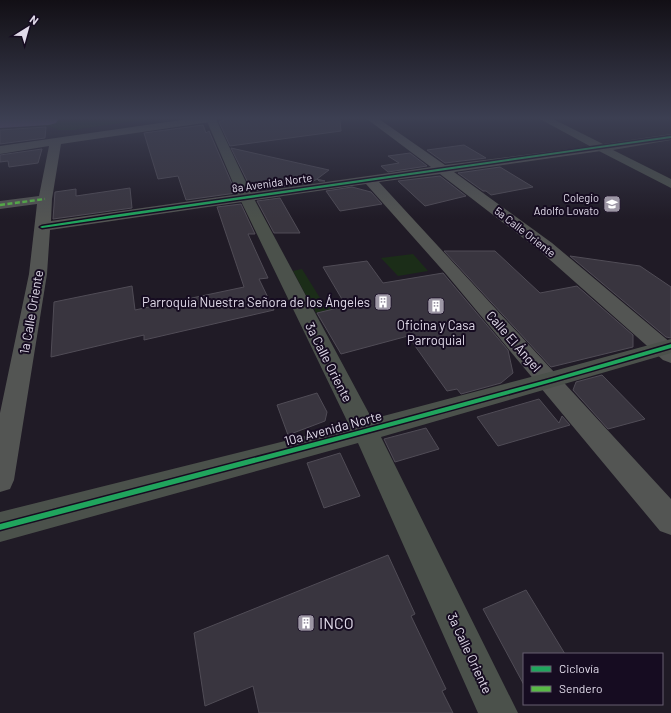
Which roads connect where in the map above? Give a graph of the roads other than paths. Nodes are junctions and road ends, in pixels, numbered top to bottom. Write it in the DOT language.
graph roads {
  1 [pos="54,152"];
  2 [pos="226,152"];
  3 [pos="418,152"];
  4 [pos="570,152"];
  5 [pos="609,152"];
  6 [pos="443,170"];
  7 [pos="371,181"];
  8 [pos="671,184"];
  9 [pos="246,196"];
  10 [pos="45,198"];
  11 [pos="0,205"];
  12 [pos="42,227"];
  13 [pos="668,350"];
  14 [pos="550,381"];
  15 [pos="365,431"];
  16 [pos="0,480"];
  17 [pos="671,521"];
  18 [pos="0,527"];
  19 [pos="498,713"];
  1 -- 10 [label="street, 1a Calle Oriente"];
  2 -- 9 [label="main road, 3a Calle Oriente"];
  3 -- 6 [label="street, 5a Calle Oriente"];
  4 -- 6 [label="street, 8a Avenida Norte"];
  5 -- 8 [label="main road"];
  6 -- 7 [label="street, 8a Avenida Norte"];
  6 -- 13 [label="street, 5a Calle Oriente"];
  7 -- 9 [label="street, 8a Avenida Norte"];
  7 -- 14 [label="street, Calle El Ángel"];
  9 -- 12 [label="street, 8a Avenida Norte"];
  9 -- 15 [label="main road, 3a Calle Oriente"];
  10 -- 11 [label="street"];
  10 -- 12 [label="street, 1a Calle Oriente"];
  12 -- 16 [label="street, 1a Calle Oriente"];
  13 -- 14 [label="main road, 10a Avenida Norte"];
  14 -- 15 [label="main road, 10a Avenida Norte"];
  14 -- 17 [label="street, Calle El Ángel"];
  15 -- 18 [label="main road, 10a Avenida Norte"];
  15 -- 19 [label="main road, 3a Calle Oriente"];
}
